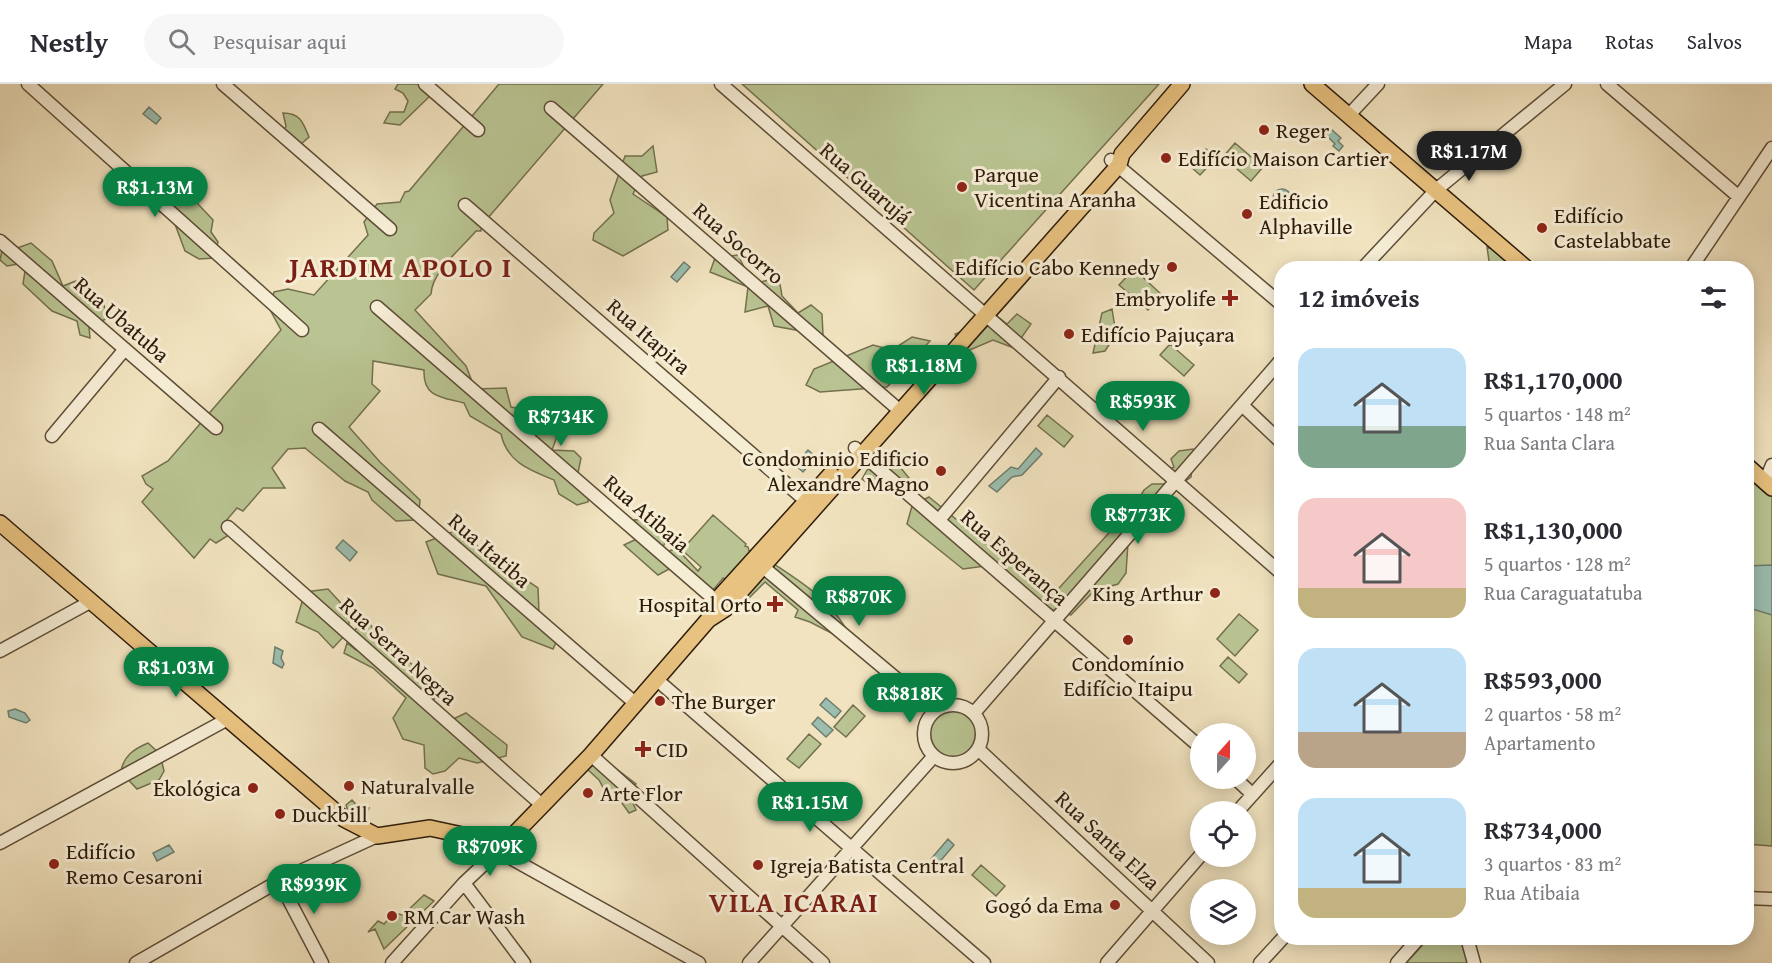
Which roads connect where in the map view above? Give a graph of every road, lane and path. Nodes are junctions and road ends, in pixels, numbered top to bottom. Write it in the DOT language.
graph roads {
  1 [pos="28,84"];
  2 [pos="223,84"];
  3 [pos="425,84"];
  4 [pos="721,84"];
  5 [pos="1182,84"];
  6 [pos="1312,84"];
  7 [pos="1378,84"];
  8 [pos="1565,84"];
  9 [pos="1607,84"];
  10 [pos="551,108"];
  11 [pos="1349,115"];
  12 [pos="477,130"];
  13 [pos="1772,148"];
  14 [pos="1117,160"];
  15 [pos="1436,190"];
  16 [pos="1739,197"];
  17 [pos="465,205"];
  18 [pos="390,229"];
  19 [pos="0,241"];
  20 [pos="1373,261"];
  21 [pos="1518,261"];
  22 [pos="1696,261"];
  23 [pos="1274,298"];
  24 [pos="377,307"];
  25 [pos="982,311"];
  26 [pos="302,330"];
  27 [pos="125,349"];
  28 [pos="1274,368"];
  29 [pos="1059,377"];
  30 [pos="1242,405"];
  31 [pos="896,408"];
  32 [pos="216,428"];
  33 [pos="319,429"];
  34 [pos="1274,435"];
  35 [pos="52,436"];
  36 [pos="858,451"];
  37 [pos="1772,465"];
  38 [pos="1754,472"];
  39 [pos="1175,480"];
  40 [pos="1769,485"];
  41 [pos="805,500"];
  42 [pos="939,520"];
  43 [pos="0,523"];
  44 [pos="228,527"];
  45 [pos="763,567"];
  46 [pos="1274,567"];
  47 [pos="90,602"];
  48 [pos="721,605"];
  49 [pos="1054,618"];
  50 [pos="0,651"];
  51 [pos="656,679"];
  52 [pos="635,703"];
  53 [pos="935,711"];
  54 [pos="974,713"];
  55 [pos="226,720"];
  56 [pos="1190,738"];
  57 [pos="978,749"];
  58 [pos="591,755"];
  59 [pos="934,756"];
  60 [pos="1274,770"];
  61 [pos="1247,789"];
  62 [pos="1252,794"];
  63 [pos="1246,801"];
  64 [pos="542,805"];
  65 [pos="377,836"];
  66 [pos="0,843"];
  67 [pos="850,849"];
  68 [pos="498,851"];
  69 [pos="1191,867"];
  70 [pos="279,881"];
  71 [pos="464,883"];
  72 [pos="1754,898"];
  73 [pos="1772,899"];
  74 [pos="1154,911"];
  75 [pos="783,926"];
  76 [pos="1277,945"];
  77 [pos="1413,945"];
  78 [pos="1469,945"];
  79 [pos="140,962"];
  80 [pos="322,963"];
  81 [pos="392,963"];
  82 [pos="524,963"];
  83 [pos="699,963"];
  84 [pos="749,963"];
  85 [pos="823,963"];
  86 [pos="984,963"];
  87 [pos="1107,963"];
  88 [pos="1208,963"];
  89 [pos="1260,963"];
  90 [pos="1397,963"];
  91 [pos="1474,963"];
  1 -- 26 [label="street"];
  2 -- 18 [label="street"];
  3 -- 12 [label="street"];
  4 -- 25 [label="street, Rua Guarujá"];
  5 -- 14 [label="main road"];
  6 -- 11 [label="main road"];
  7 -- 11 [label="street"];
  8 -- 15 [label="street"];
  9 -- 16 [label="street"];
  10 -- 31 [label="street, Rua Socorro"];
  11 -- 15 [label="main road"];
  13 -- 16 [label="street"];
  14 -- 23 [label="street"];
  14 -- 25 [label="main road"];
  15 -- 20 [label="street"];
  15 -- 21 [label="main road"];
  16 -- 22 [label="street"];
  17 -- 41 [label="street, Rua Itapira"];
  19 -- 27 [label="street, Rua Ubatuba"];
  24 -- 48 [label="street, Rua Atibaia"];
  25 -- 29 [label="street, Rua Guarujá"];
  25 -- 31 [label="main road"];
  27 -- 32 [label="street, Rua Ubatuba"];
  27 -- 35 [label="street"];
  28 -- 30 [label="street"];
  29 -- 39 [label="street, Rua Guarujá"];
  29 -- 42 [label="street"];
  30 -- 34 [label="street"];
  30 -- 39 [label="street"];
  31 -- 36 [label="main road"];
  33 -- 52 [label="street, Rua Itatiba"];
  36 -- 41 [label="main road"];
  36 -- 42 [label="street, Rua Esperança"];
  36 -- 45 [label="main road"];
  37 -- 40 [label="street"];
  38 -- 40 [label="main road"];
  39 -- 46 [label="street, Rua Guarujá"];
  39 -- 49 [label="street"];
  41 -- 48 [label="main road"];
  42 -- 49 [label="street, Rua Esperança"];
  43 -- 47 [label="main road"];
  44 -- 64 [label="street, Rua Serra Negra"];
  45 -- 48 [label="main road"];
  45 -- 53 [label="street"];
  47 -- 50 [label="street"];
  47 -- 55 [label="main road"];
  48 -- 51 [label="main road"];
  49 -- 54 [label="street"];
  49 -- 56 [label="street, Rua Esperança"];
  51 -- 52 [label="main road"];
  51 -- 67 [label="street"];
  52 -- 58 [label="main road"];
  53 -- 54 [label="street"];
  53 -- 59 [label="street"];
  54 -- 57 [label="street"];
  55 -- 65 [label="main road"];
  55 -- 66 [label="street"];
  57 -- 59 [label="street"];
  57 -- 74 [label="street, Rua Santa Elza"];
  58 -- 64 [label="main road"];
  58 -- 75 [label="street"];
  59 -- 67 [label="street"];
  60 -- 62 [label="street"];
  61 -- 62 [label="street"];
  62 -- 63 [label="street"];
  64 -- 68 [label="main road"];
  65 -- 68 [label="main road"];
  65 -- 70 [label="street"];
  67 -- 75 [label="street"];
  67 -- 86 [label="street"];
  68 -- 71 [label="street"];
  68 -- 83 [label="street"];
  69 -- 74 [label="street"];
  70 -- 79 [label="street"];
  70 -- 80 [label="street"];
  71 -- 81 [label="street"];
  71 -- 82 [label="street"];
  72 -- 73 [label="street"];
  74 -- 87 [label="street"];
  74 -- 88 [label="street, Rua Santa Elza"];
  75 -- 84 [label="street"];
  75 -- 85 [label="street"];
  76 -- 89 [label="street"];
  77 -- 90 [label="street"];
  78 -- 91 [label="street"];
}
